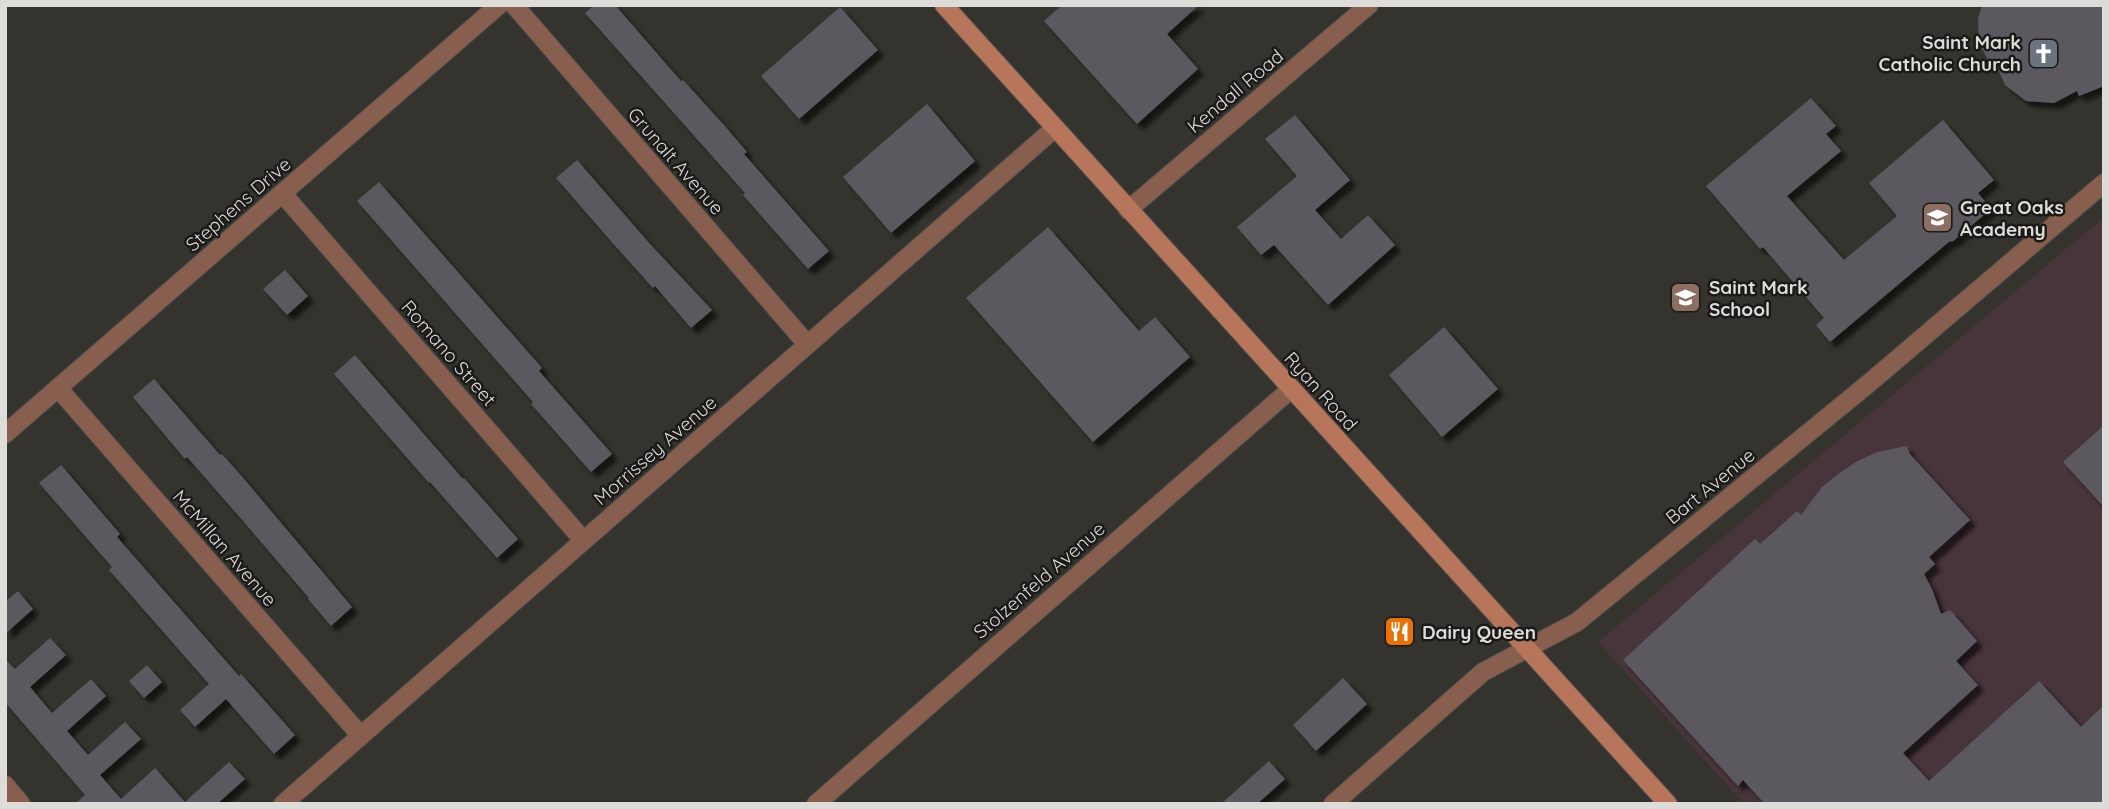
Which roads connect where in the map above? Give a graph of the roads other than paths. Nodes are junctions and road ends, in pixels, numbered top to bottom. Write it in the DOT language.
graph roads {
  1 [pos="499,5"];
  2 [pos="514,5"];
  3 [pos="944,5"];
  4 [pos="1369,5"];
  5 [pos="1055,128"];
  6 [pos="2104,183"];
  7 [pos="282,193"];
  8 [pos="1128,210"];
  9 [pos="807,344"];
  10 [pos="58,388"];
  11 [pos="1291,389"];
  12 [pos="5,434"];
  13 [pos="583,540"];
  14 [pos="1527,649"];
  15 [pos="361,736"];
  16 [pos="5,785"];
  17 [pos="21,804"];
  18 [pos="283,804"];
  19 [pos="816,804"];
  20 [pos="1333,804"];
  21 [pos="1668,804"];
  1 -- 7 [label="street, Stephens Drive"];
  2 -- 9 [label="street, Grunalt Avenue"];
  3 -- 5 [label="main road, Ryan Road"];
  4 -- 8 [label="street, Kendall Road"];
  5 -- 8 [label="main road, Ryan Road"];
  5 -- 9 [label="street, Morrissey Avenue"];
  6 -- 14 [label="street, Bart Avenue"];
  7 -- 10 [label="street, Stephens Drive"];
  7 -- 13 [label="street, Romano Street"];
  8 -- 11 [label="main road, Ryan Road"];
  9 -- 13 [label="street, Morrissey Avenue"];
  10 -- 12 [label="street, Stephens Drive"];
  10 -- 15 [label="street, McMillan Avenue"];
  11 -- 14 [label="main road, Ryan Road"];
  11 -- 19 [label="street, Stolzenfeld Avenue"];
  13 -- 15 [label="street, Morrissey Avenue"];
  14 -- 20 [label="street, Bart Avenue"];
  14 -- 21 [label="main road, Ryan Road"];
  15 -- 18 [label="street, Morrissey Avenue"];
  16 -- 17 [label="street"];
}
